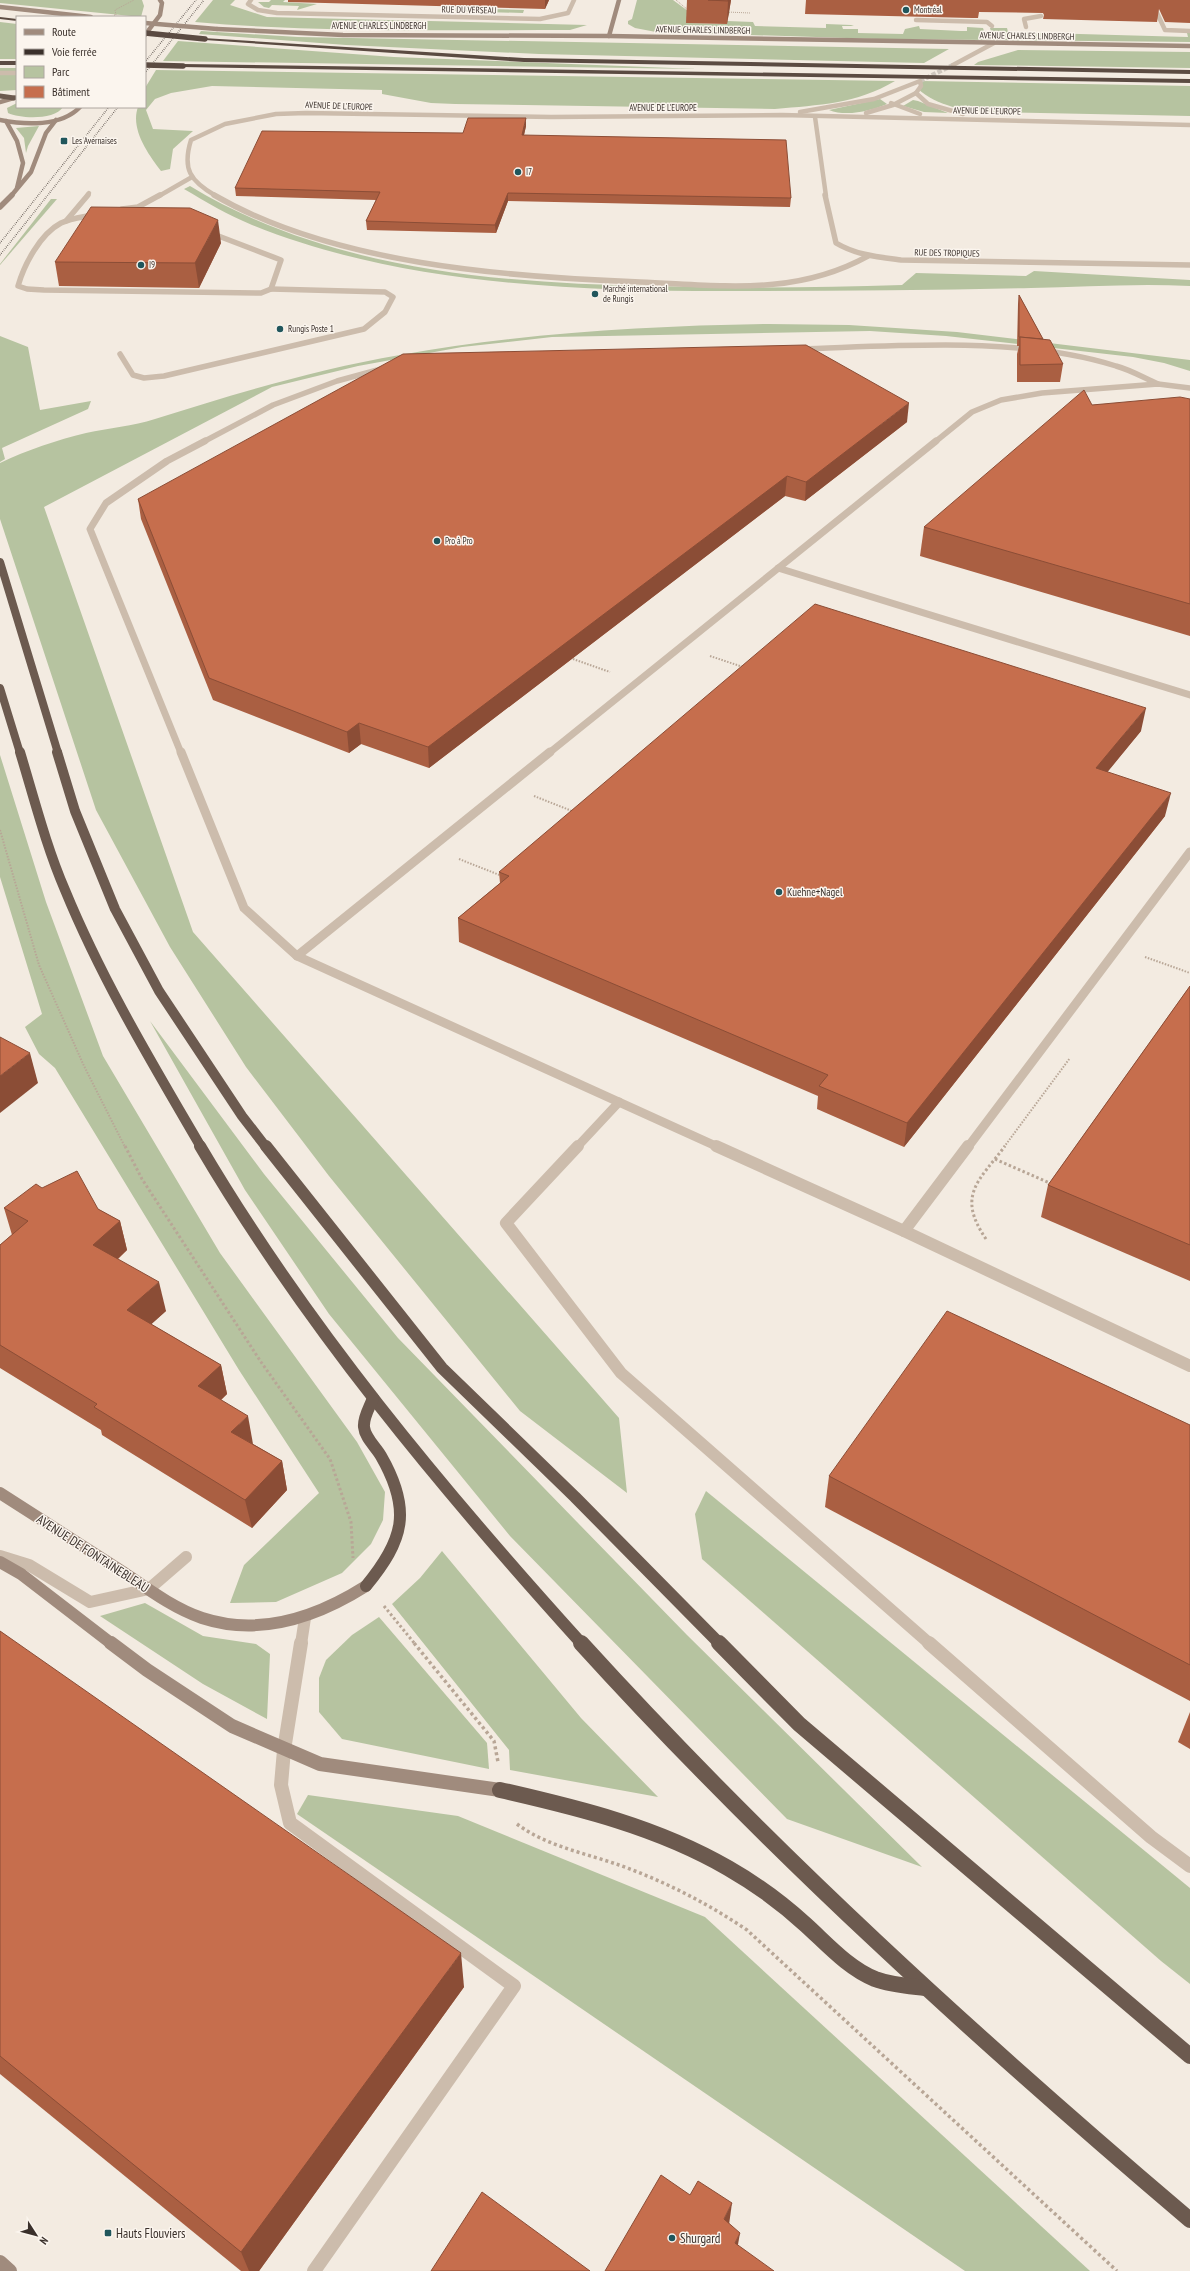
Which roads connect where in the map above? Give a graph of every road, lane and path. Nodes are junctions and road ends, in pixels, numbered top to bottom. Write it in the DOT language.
graph roads {
  1 [pos="134,0"];
  2 [pos="160,0"];
  3 [pos="251,0"];
  4 [pos="574,0"];
  5 [pos="620,0"];
  6 [pos="676,0"];
  7 [pos="1151,0"];
  8 [pos="0,7"];
  9 [pos="690,11"];
  10 [pos="726,12"];
  11 [pos="754,14"];
  12 [pos="116,15"];
  13 [pos="82,16"];
  14 [pos="1041,16"];
  15 [pos="0,18"];
  16 [pos="16,20"];
  17 [pos="916,20"];
  18 [pos="146,22"];
  19 [pos="992,26"];
  20 [pos="1026,27"];
  21 [pos="1190,31"];
  22 [pos="146,33"];
  23 [pos="146,34"];
  24 [pos="609,36"];
  25 [pos="994,43"];
  26 [pos="1190,46"];
  27 [pos="0,63"];
  28 [pos="16,63"];
  29 [pos="146,65"];
  30 [pos="953,65"];
  31 [pos="1190,72"];
  32 [pos="0,73"];
  33 [pos="16,73"];
  34 [pos="1190,81"];
  35 [pos="916,93"];
  36 [pos="887,95"];
  37 [pos="0,96"];
  38 [pos="16,97"];
  39 [pos="0,102"];
  40 [pos="893,106"];
  41 [pos="79,108"];
  42 [pos="782,115"];
  43 [pos="849,116"];
  44 [pos="815,117"];
  45 [pos="938,118"];
  46 [pos="990,119"];
  47 [pos="0,120"];
  48 [pos="56,120"];
  49 [pos="6,121"];
  50 [pos="1190,125"];
  51 [pos="192,177"];
  52 [pos="17,188"];
  53 [pos="89,194"];
  54 [pos="0,207"];
  55 [pos="138,207"];
  56 [pos="145,209"];
  57 [pos="114,211"];
  58 [pos="100,214"];
  59 [pos="65,222"];
  60 [pos="203,229"];
  61 [pos="868,256"];
  62 [pos="1190,265"];
  63 [pos="271,289"];
  64 [pos="793,349"];
  65 [pos="120,354"];
  66 [pos="390,367"];
  67 [pos="1158,384"];
  68 [pos="1190,388"];
  69 [pos="0,562"];
  70 [pos="778,568"];
  71 [pos="706,654"];
  72 [pos="573,659"];
  73 [pos="744,667"];
  74 [pos="614,674"];
  75 [pos="0,688"];
  76 [pos="1190,694"];
  77 [pos="534,796"];
  78 [pos="575,813"];
  79 [pos="0,830"];
  80 [pos="1190,852"];
  81 [pos="459,858"];
  82 [pos="509,878"];
  83 [pos="1149,950"];
  84 [pos="297,956"];
  85 [pos="1145,957"];
  86 [pos="1140,963"];
  87 [pos="1190,973"];
  88 [pos="1074,1051"];
  89 [pos="619,1102"];
  90 [pos="995,1159"];
  91 [pos="1055,1185"];
  92 [pos="904,1231"];
  93 [pos="988,1241"];
  94 [pos="1190,1366"];
  95 [pos="373,1398"];
  96 [pos="0,1493"];
  97 [pos="0,1556"];
  98 [pos="186,1557"];
  99 [pos="353,1561"];
  100 [pos="0,1562"];
  101 [pos="366,1586"];
  102 [pos="149,1589"];
  103 [pos="386,1608"];
  104 [pos="304,1618"];
  105 [pos="284,1750"];
  106 [pos="499,1767"];
  107 [pos="500,1790"];
  108 [pos="510,1818"];
  109 [pos="1190,1866"];
  110 [pos="926,1988"];
  111 [pos="1190,2056"];
  112 [pos="1190,2220"];
  113 [pos="0,2262"];
  114 [pos="10,2271"];
  115 [pos="314,2271"];
  116 [pos="1118,2271"];
  1 -- 12 [label="path"];
  2 -- 22 [label="main road"];
  3 -- 4 [label="street, RUE DU VERSEAU"];
  5 -- 24 [label="main road"];
  6 -- 9 [label="path"];
  7 -- 21 [label="street"];
  8 -- 13 [label="main road"];
  10 -- 11 [label="path"];
  14 -- 20 [label="street"];
  15 -- 16 [label="highway"];
  17 -- 19 [label="street"];
  18 -- 24 [label="main road, AVENUE CHARLES LINDBERGH, bridge"];
  23 -- 31 [label="highway, bridge"];
  24 -- 25 [label="main road, AVENUE CHARLES LINDBERGH"];
  25 -- 26 [label="main road, AVENUE CHARLES LINDBERGH"];
  25 -- 30 [label="street"];
  27 -- 28 [label="highway"];
  29 -- 34 [label="highway, bridge"];
  32 -- 33 [label="street"];
  35 -- 36 [label="street"];
  35 -- 40 [label="street"];
  35 -- 46 [label="street"];
  36 -- 40 [label="street"];
  36 -- 42 [label="street"];
  37 -- 38 [label="highway"];
  38 -- 39 [label="main road"];
  40 -- 43 [label="street"];
  40 -- 45 [label="street"];
  41 -- 48 [label="main road"];
  42 -- 44 [label="street, AVENUE DE L'EUROPE"];
  42 -- 51 [label="street, AVENUE DE L'EUROPE"];
  43 -- 44 [label="street, AVENUE DE L'EUROPE"];
  43 -- 45 [label="street, AVENUE DE L'EUROPE"];
  44 -- 61 [label="street, RUE DES TROPIQUES"];
  45 -- 46 [label="street, AVENUE DE L'EUROPE"];
  46 -- 50 [label="street, AVENUE DE L'EUROPE"];
  47 -- 49 [label="main road"];
  48 -- 49 [label="main road"];
  48 -- 52 [label="main road"];
  49 -- 52 [label="main road"];
  51 -- 55 [label="street"];
  51 -- 61 [label="street, AVENUE DE L'EUROPE"];
  52 -- 54 [label="main road"];
  53 -- 59 [label="street"];
  55 -- 56 [label="street"];
  55 -- 57 [label="street"];
  58 -- 59 [label="street"];
  59 -- 63 [label="street"];
  60 -- 63 [label="street"];
  61 -- 62 [label="street, RUE DES TROPIQUES"];
  63 -- 65 [label="street"];
  64 -- 67 [label="street"];
  66 -- 84 [label="street"];
  67 -- 68 [label="street"];
  67 -- 70 [label="street"];
  69 -- 111 [label="highway"];
  70 -- 76 [label="street"];
  70 -- 84 [label="street"];
  71 -- 73 [label="path"];
  72 -- 74 [label="path"];
  75 -- 95 [label="highway"];
  77 -- 78 [label="path"];
  79 -- 99 [label="path"];
  80 -- 92 [label="street"];
  81 -- 82 [label="path"];
  83 -- 85 [label="path"];
  84 -- 89 [label="street"];
  85 -- 86 [label="path"];
  85 -- 87 [label="path"];
  88 -- 90 [label="path"];
  89 -- 92 [label="street"];
  89 -- 109 [label="street"];
  90 -- 91 [label="path"];
  90 -- 93 [label="path"];
  92 -- 94 [label="street"];
  95 -- 101 [label="highway"];
  95 -- 110 [label="highway"];
  96 -- 102 [label="main road, AVENUE DE FONTAINEBLEAU"];
  97 -- 102 [label="street"];
  98 -- 102 [label="street"];
  100 -- 105 [label="main road"];
  101 -- 104 [label="main road, AVENUE DE FONTAINEBLEAU"];
  102 -- 104 [label="main road, AVENUE DE FONTAINEBLEAU"];
  103 -- 106 [label="path"];
  104 -- 105 [label="street"];
  105 -- 107 [label="main road"];
  105 -- 115 [label="street"];
  107 -- 110 [label="highway"];
  108 -- 116 [label="path"];
  110 -- 112 [label="highway"];
  113 -- 114 [label="main road"];
}
